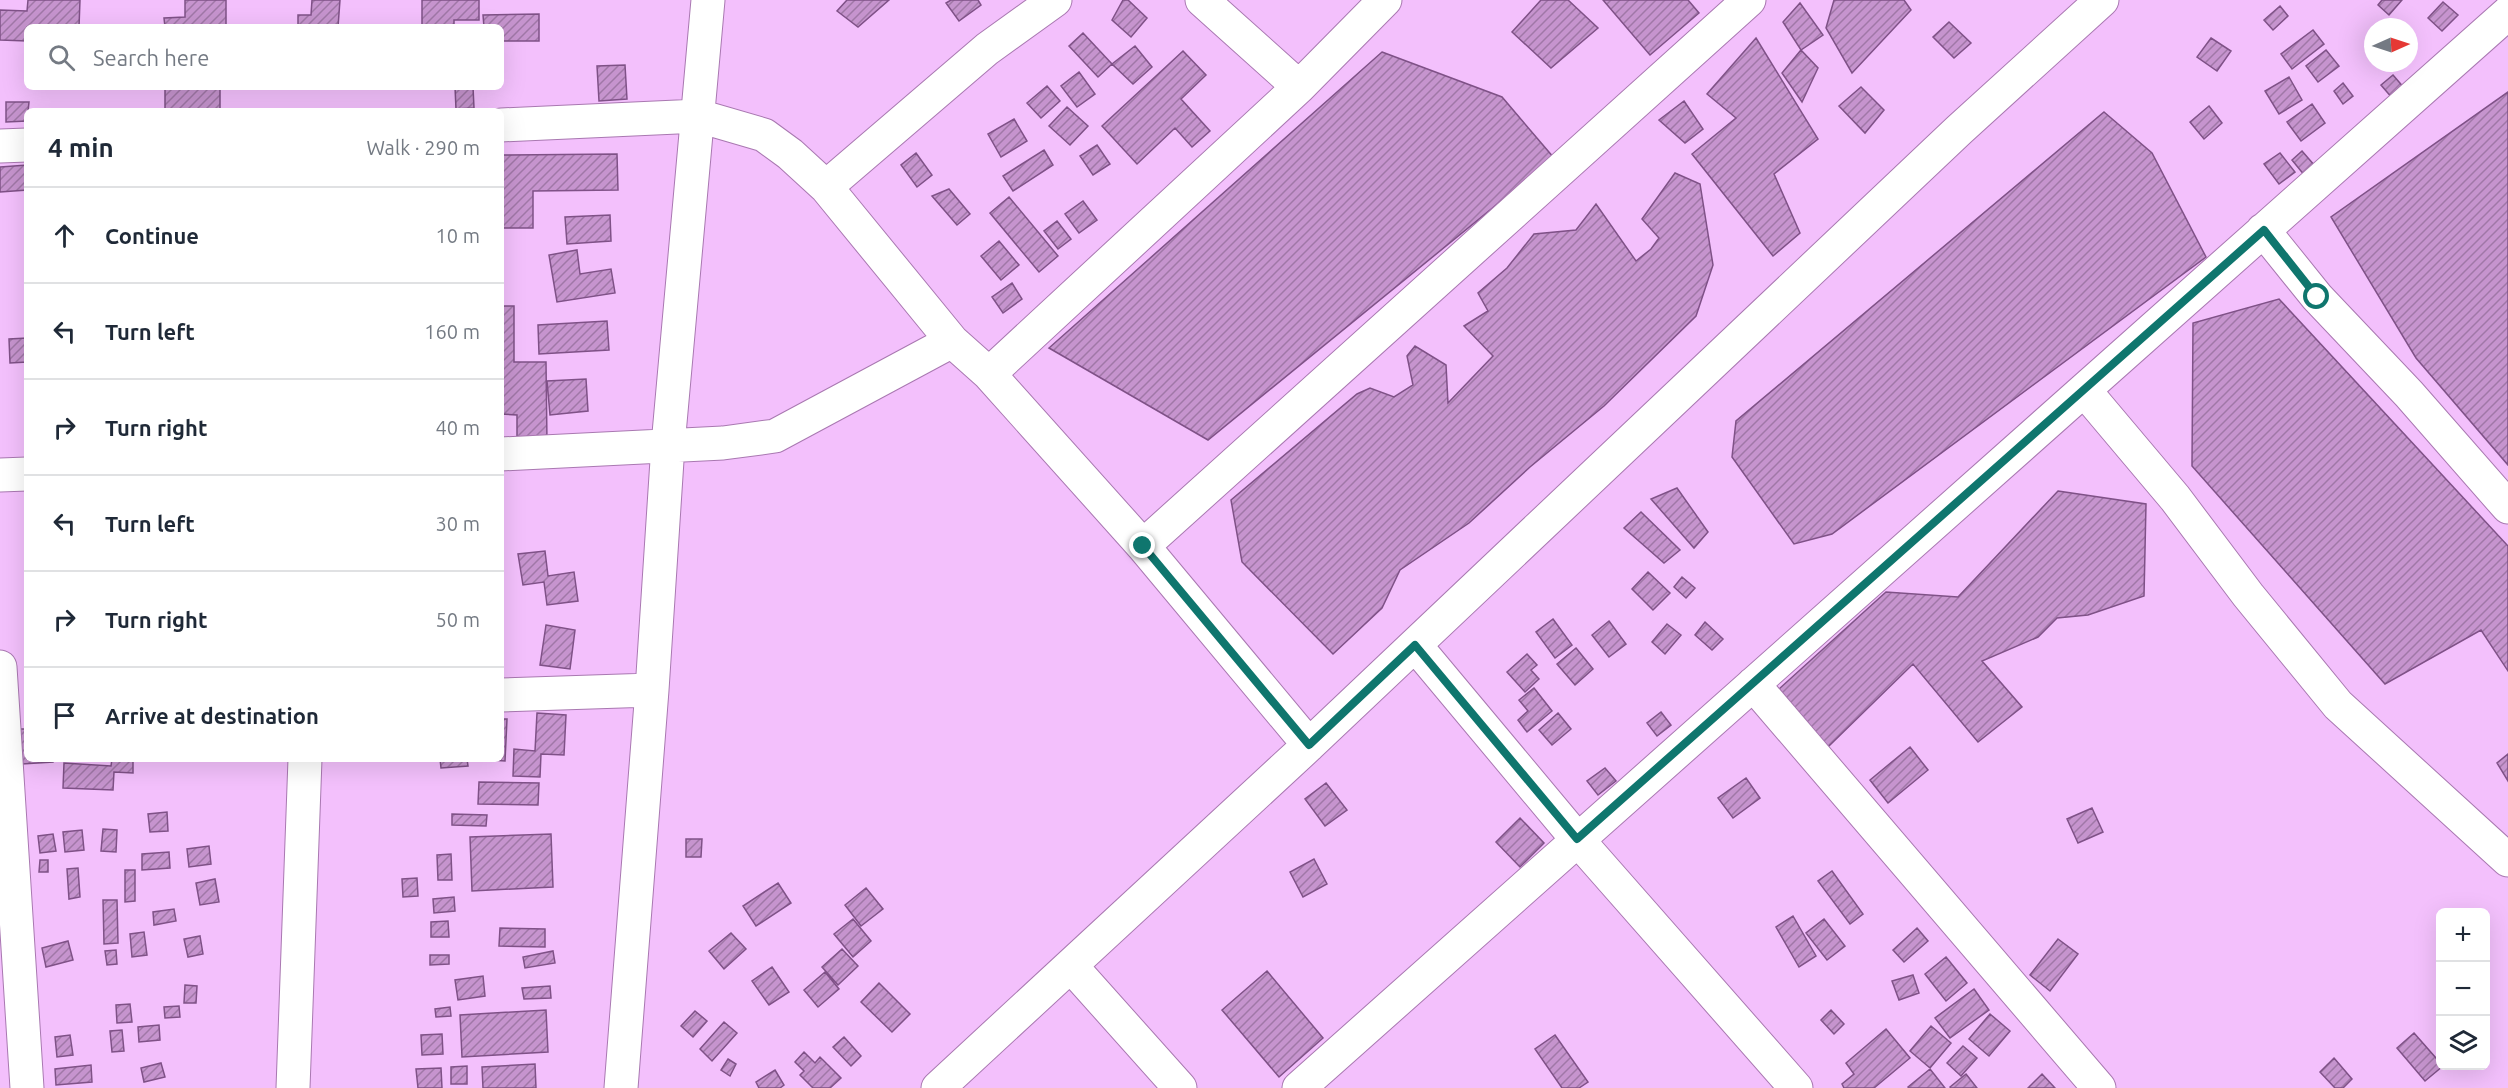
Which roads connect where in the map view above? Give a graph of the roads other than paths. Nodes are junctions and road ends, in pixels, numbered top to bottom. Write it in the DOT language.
graph roads {
  1 [pos="708,0"];
  2 [pos="1055,0"];
  3 [pos="1202,0"];
  4 [pos="1385,0"];
  5 [pos="1749,0"];
  6 [pos="2102,0"];
  7 [pos="2508,13"];
  8 [pos="1299,87"];
  9 [pos="699,116"];
  10 [pos="504,124"];
  11 [pos="24,145"];
  12 [pos="0,146"];
  13 [pos="826,187"];
  14 [pos="2264,230"];
  15 [pos="952,341"];
  16 [pos="989,374"];
  17 [pos="2084,390"];
  18 [pos="668,445"];
  19 [pos="504,454"];
  20 [pos="24,474"];
  21 [pos="0,475"];
  22 [pos="2508,507"];
  23 [pos="1143,546"];
  24 [pos="1415,645"];
  25 [pos="0,667"];
  26 [pos="1753,684"];
  27 [pos="652,690"];
  28 [pos="504,694"];
  29 [pos="15,708"];
  30 [pos="1309,745"];
  31 [pos="305,762"];
  32 [pos="6,839"];
  33 [pos="1577,839"];
  34 [pos="2508,860"];
  35 [pos="1071,966"];
  36 [pos="18,1080"];
  37 [pos="293,1088"];
  38 [pos="621,1088"];
  39 [pos="938,1088"];
  40 [pos="1180,1088"];
  41 [pos="1299,1088"];
  42 [pos="1796,1088"];
  43 [pos="2099,1088"];
  1 -- 9 [label="street"];
  2 -- 13 [label="street"];
  3 -- 8 [label="street"];
  4 -- 8 [label="street"];
  5 -- 23 [label="street"];
  6 -- 24 [label="street"];
  7 -- 14 [label="street"];
  8 -- 16 [label="street"];
  9 -- 10 [label="street"];
  9 -- 13 [label="street"];
  9 -- 18 [label="street"];
  11 -- 12 [label="street"];
  13 -- 15 [label="street"];
  14 -- 17 [label="street"];
  14 -- 22 [label="street"];
  15 -- 16 [label="street"];
  15 -- 18 [label="street"];
  16 -- 23 [label="street"];
  17 -- 26 [label="street"];
  17 -- 34 [label="street"];
  18 -- 19 [label="street"];
  18 -- 27 [label="street"];
  20 -- 21 [label="street"];
  23 -- 30 [label="street"];
  24 -- 30 [label="street"];
  24 -- 33 [label="street"];
  25 -- 29 [label="street"];
  26 -- 33 [label="street"];
  26 -- 43 [label="street"];
  27 -- 28 [label="street"];
  27 -- 38 [label="street"];
  29 -- 32 [label="street"];
  30 -- 35 [label="street"];
  31 -- 37 [label="street"];
  32 -- 36 [label="street"];
  33 -- 41 [label="street"];
  33 -- 42 [label="street"];
  35 -- 39 [label="street"];
  35 -- 40 [label="street"];
}
